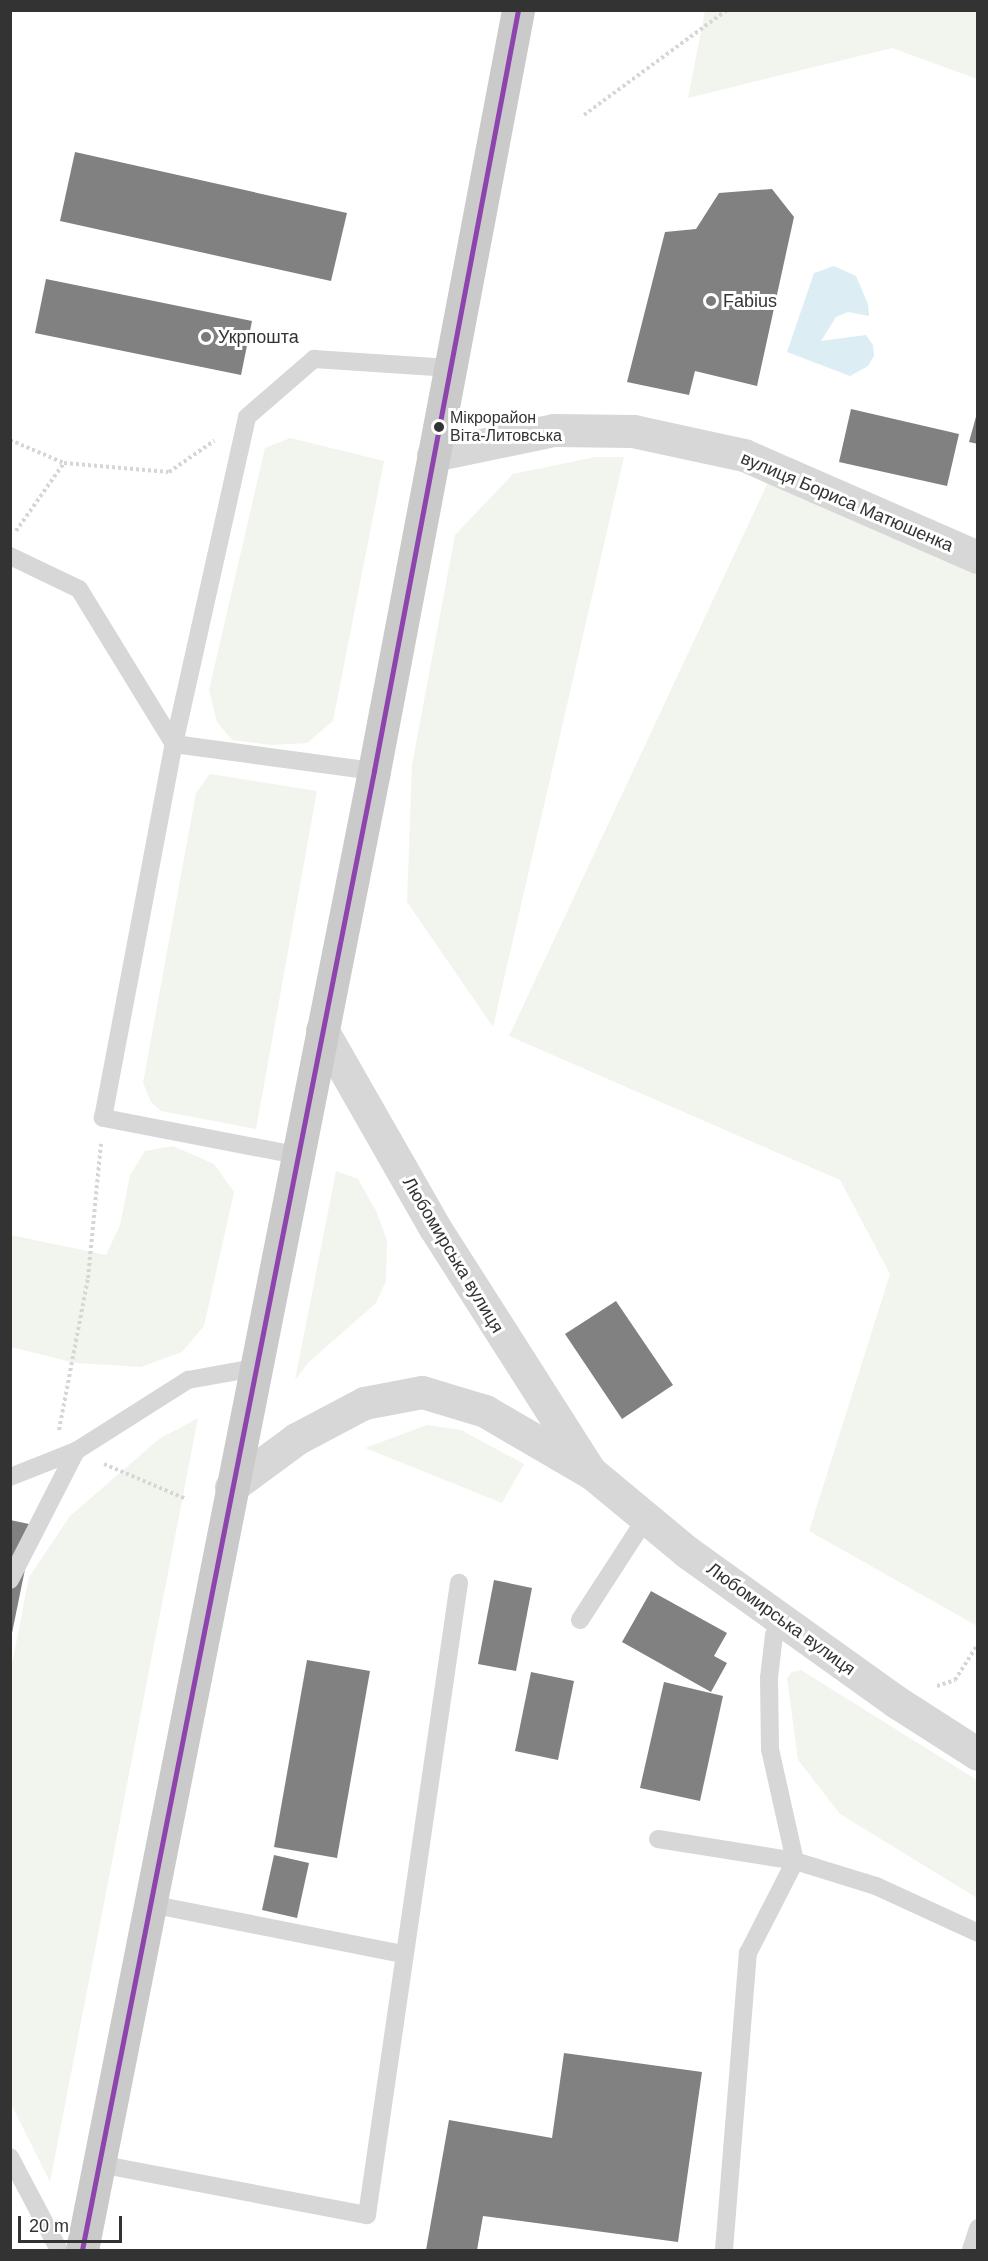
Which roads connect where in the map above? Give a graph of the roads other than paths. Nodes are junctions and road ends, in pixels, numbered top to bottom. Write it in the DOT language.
graph roads {
  1 [pos="518,10"];
  2 [pos="450,368"];
  3 [pos="433,455"];
  4 [pos="10,556"];
  5 [pos="978,557"];
  6 [pos="174,744"];
  7 [pos="374,771"];
  8 [pos="322,1029"];
  9 [pos="296,1155"];
  10 [pos="255,1368"];
  11 [pos="76,1451"];
  12 [pos="593,1474"];
  13 [pos="10,1477"];
  14 [pos="231,1487"];
  15 [pos="646,1518"];
  16 [pos="10,1580"];
  17 [pos="459,1583"];
  18 [pos="580,1620"];
  19 [pos="783,1621"];
  20 [pos="978,1754"];
  21 [pos="658,1839"];
  22 [pos="795,1861"];
  23 [pos="150,1904"];
  24 [pos="978,1934"];
  25 [pos="403,1954"];
  26 [pos="10,2157"];
  27 [pos="99,2164"];
  28 [pos="978,2228"];
  29 [pos="59,2250"];
  30 [pos="82,2250"];
  31 [pos="724,2250"];
  32 [pos="971,2250"];
  1 -- 2 [label="main road"];
  2 -- 3 [label="main road"];
  2 -- 6 [label="lane"];
  3 -- 5 [label="street, вулиця Бориса Матюшенка"];
  3 -- 7 [label="main road"];
  4 -- 6 [label="lane"];
  6 -- 7 [label="lane"];
  6 -- 9 [label="lane"];
  7 -- 8 [label="main road"];
  8 -- 9 [label="main road"];
  8 -- 12 [label="street, Любомирська вулиця"];
  9 -- 10 [label="main road"];
  10 -- 11 [label="lane"];
  10 -- 14 [label="main road"];
  11 -- 13 [label="lane"];
  11 -- 16 [label="lane"];
  12 -- 14 [label="street, Любомирська вулиця"];
  12 -- 15 [label="street, Любомирська вулиця"];
  14 -- 23 [label="main road"];
  15 -- 18 [label="lane"];
  15 -- 19 [label="street, Любомирська вулиця"];
  17 -- 25 [label="lane"];
  19 -- 20 [label="street, Любомирська вулиця"];
  19 -- 22 [label="lane"];
  21 -- 22 [label="lane"];
  22 -- 24 [label="lane"];
  22 -- 31 [label="lane"];
  23 -- 25 [label="lane"];
  23 -- 27 [label="main road"];
  25 -- 27 [label="lane"];
  26 -- 29 [label="lane"];
  27 -- 30 [label="main road"];
  28 -- 32 [label="lane"];
}
